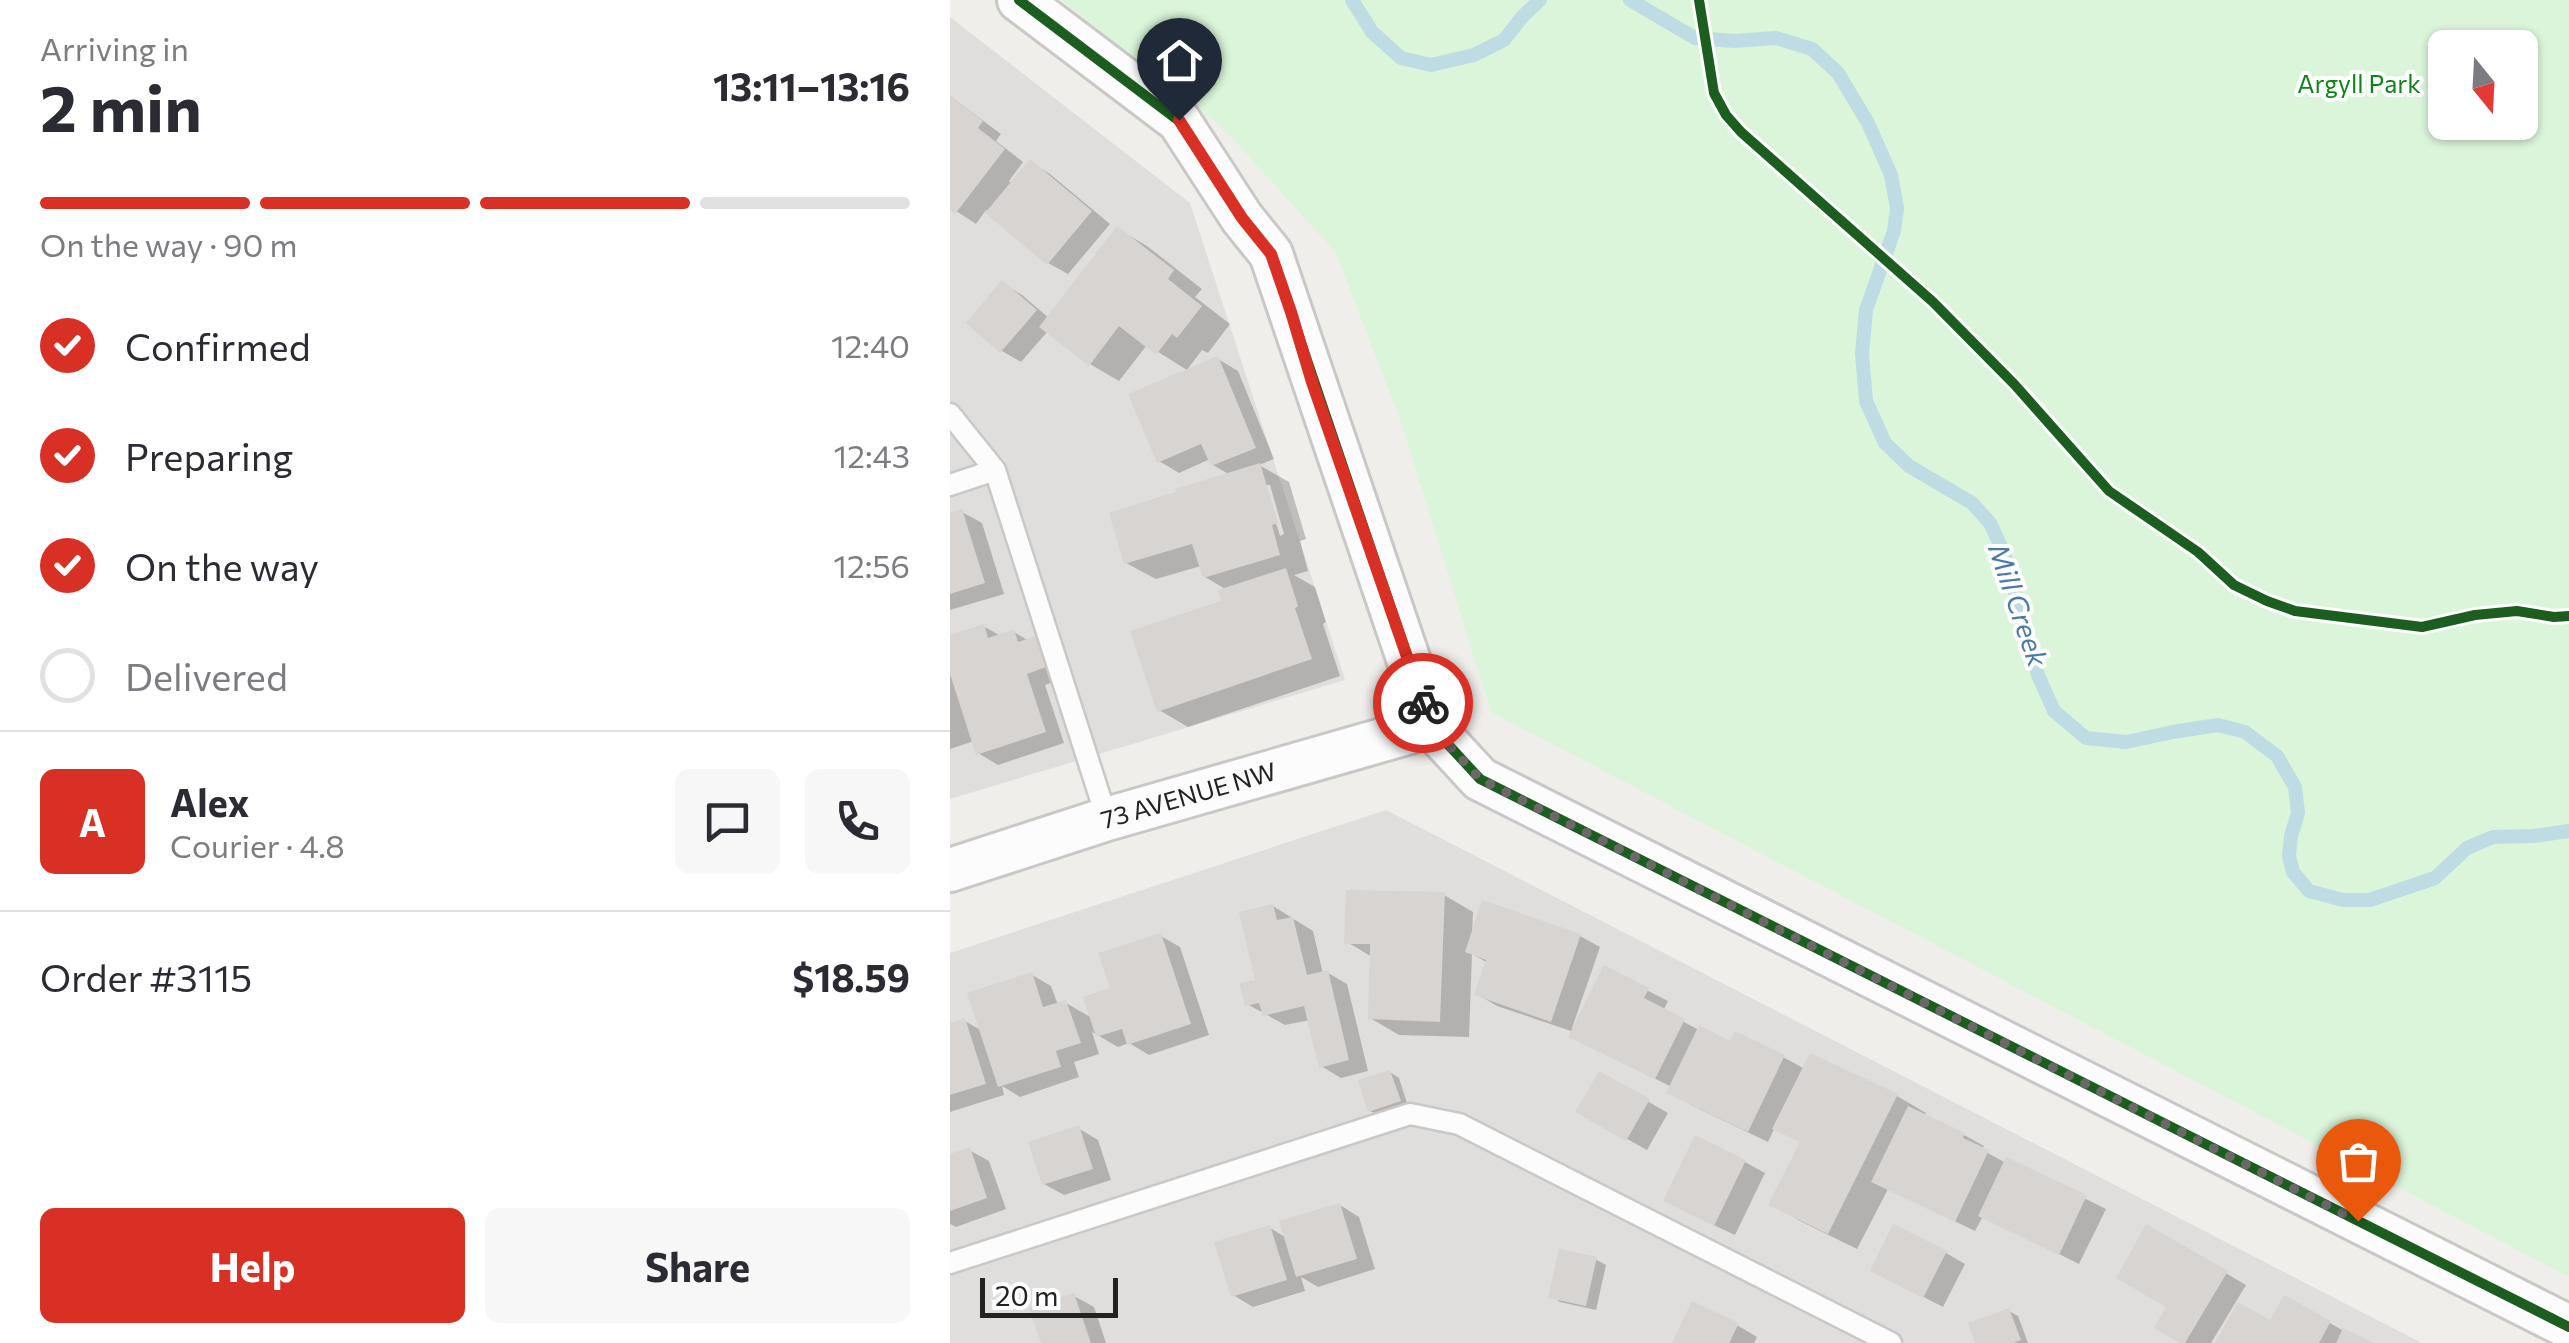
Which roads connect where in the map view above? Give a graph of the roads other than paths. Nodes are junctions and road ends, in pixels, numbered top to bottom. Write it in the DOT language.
graph roads {
  1 [pos="1019,0"];
  2 [pos="950,414"];
  3 [pos="994,470"];
  4 [pos="950,485"];
  5 [pos="1431,726"];
  6 [pos="1107,819"];
  7 [pos="950,870"];
  8 [pos="950,1263"];
  9 [pos="2569,1327"];
  10 [pos="1891,1343"];
  1 -- 5 [label="street"];
  2 -- 3 [label="lane"];
  3 -- 4 [label="lane"];
  3 -- 6 [label="lane"];
  5 -- 6 [label="street, 73 AVENUE NW"];
  5 -- 9 [label="street"];
  6 -- 7 [label="street, 73 AVENUE NW"];
  8 -- 10 [label="lane"];
}
